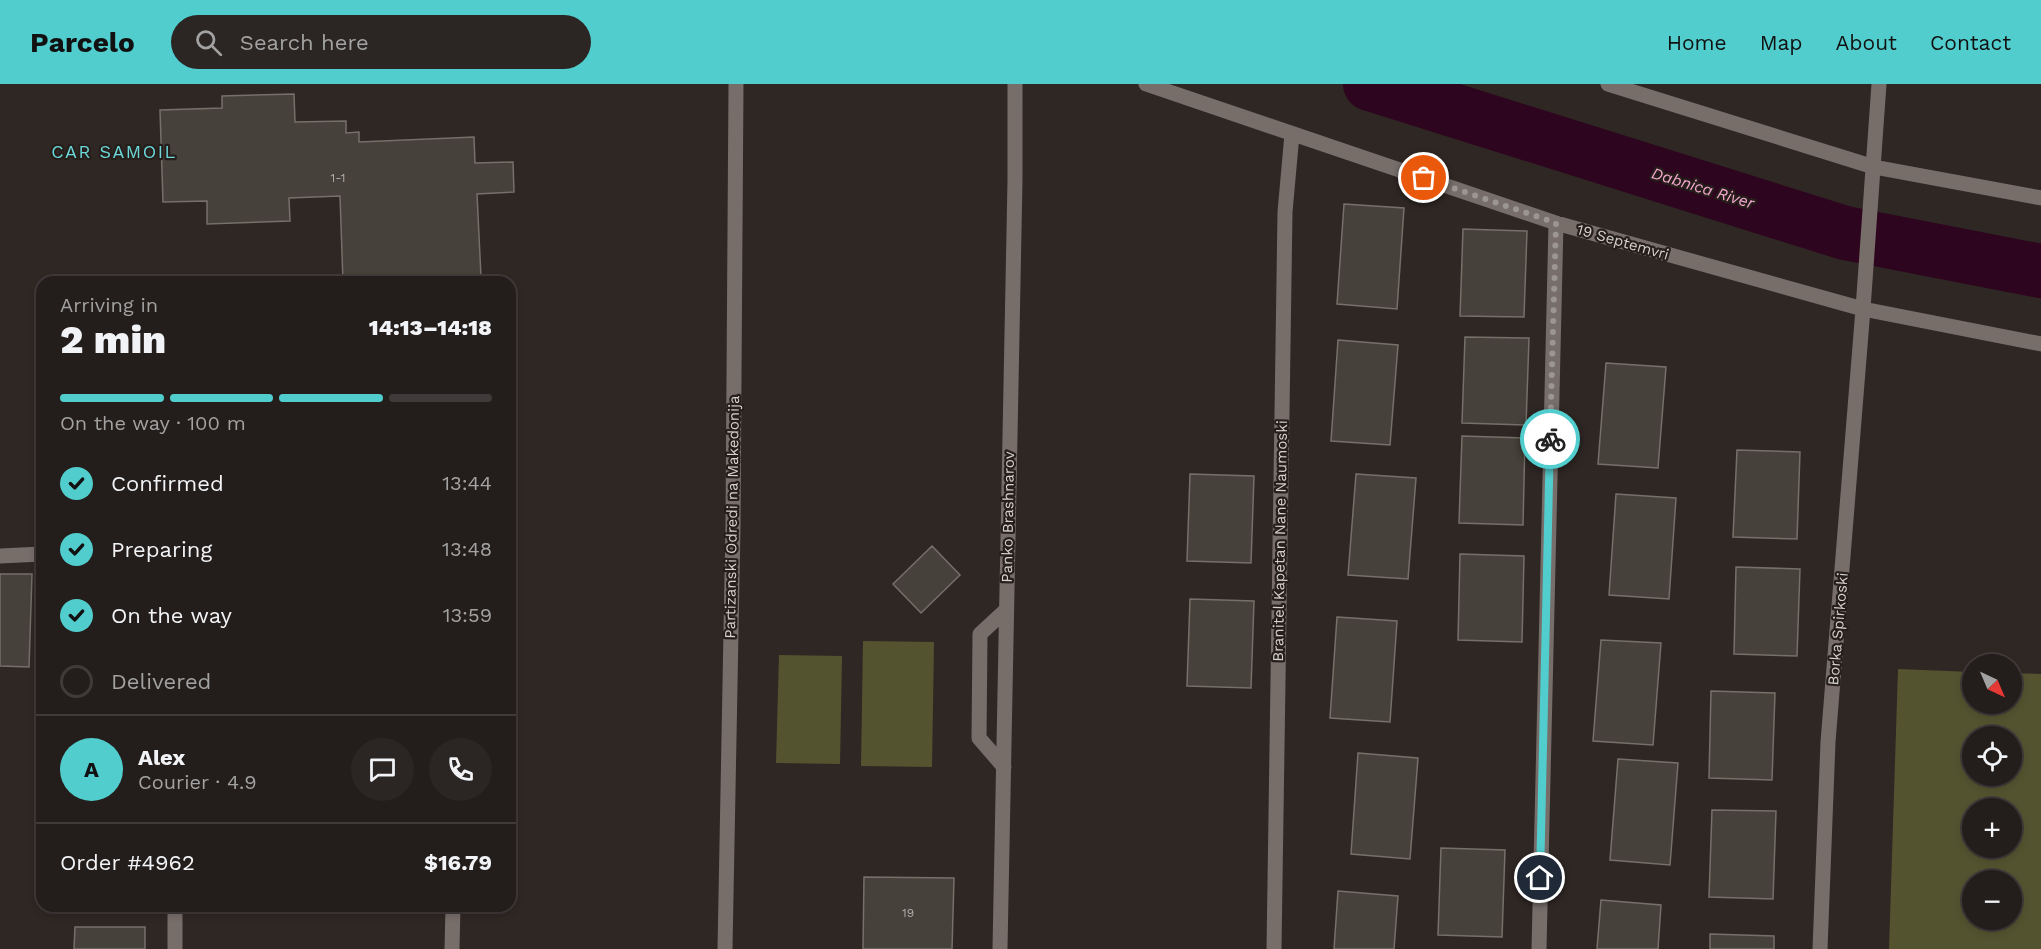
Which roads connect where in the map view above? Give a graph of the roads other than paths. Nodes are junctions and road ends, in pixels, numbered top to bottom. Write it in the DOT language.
graph roads {
  1 [pos="736,84"];
  2 [pos="1015,84"];
  3 [pos="1146,84"];
  4 [pos="1608,84"];
  5 [pos="1879,84"];
  6 [pos="1292,134"];
  7 [pos="1874,167"];
  8 [pos="2041,198"];
  9 [pos="1556,223"];
  10 [pos="1863,309"];
  11 [pos="2041,344"];
  12 [pos="36,554"];
  13 [pos="0,556"];
  14 [pos="1006,610"];
  15 [pos="1004,767"];
  16 [pos="175,912"];
  17 [pos="453,912"];
  18 [pos="175,949"];
  19 [pos="452,949"];
  20 [pos="725,949"];
  21 [pos="1000,949"];
  22 [pos="1275,949"];
  23 [pos="1539,949"];
  24 [pos="1820,949"];
  1 -- 20 [label="street, Partizanski Odredi na Makedonija"];
  2 -- 14 [label="street, Panko Brashnarov"];
  3 -- 6 [label="street, 19 Septemvri"];
  4 -- 7 [label="street"];
  5 -- 7 [label="street, Borka Spirkoski"];
  6 -- 9 [label="street, 19 Septemvri"];
  6 -- 22 [label="street, Branitel Kapetan Nane Naumoski"];
  7 -- 8 [label="street"];
  7 -- 10 [label="street, Borka Spirkoski"];
  9 -- 10 [label="street, 19 Septemvri"];
  9 -- 23 [label="street"];
  10 -- 11 [label="street, 19 Septemvri"];
  10 -- 24 [label="street, Borka Spirkoski"];
  12 -- 13 [label="street"];
  14 -- 15 [label="street, Panko Brashnarov"];
  14 -- 15 [label="street"];
  15 -- 21 [label="street, Panko Brashnarov"];
  16 -- 18 [label="street"];
  17 -- 19 [label="street"];
}
